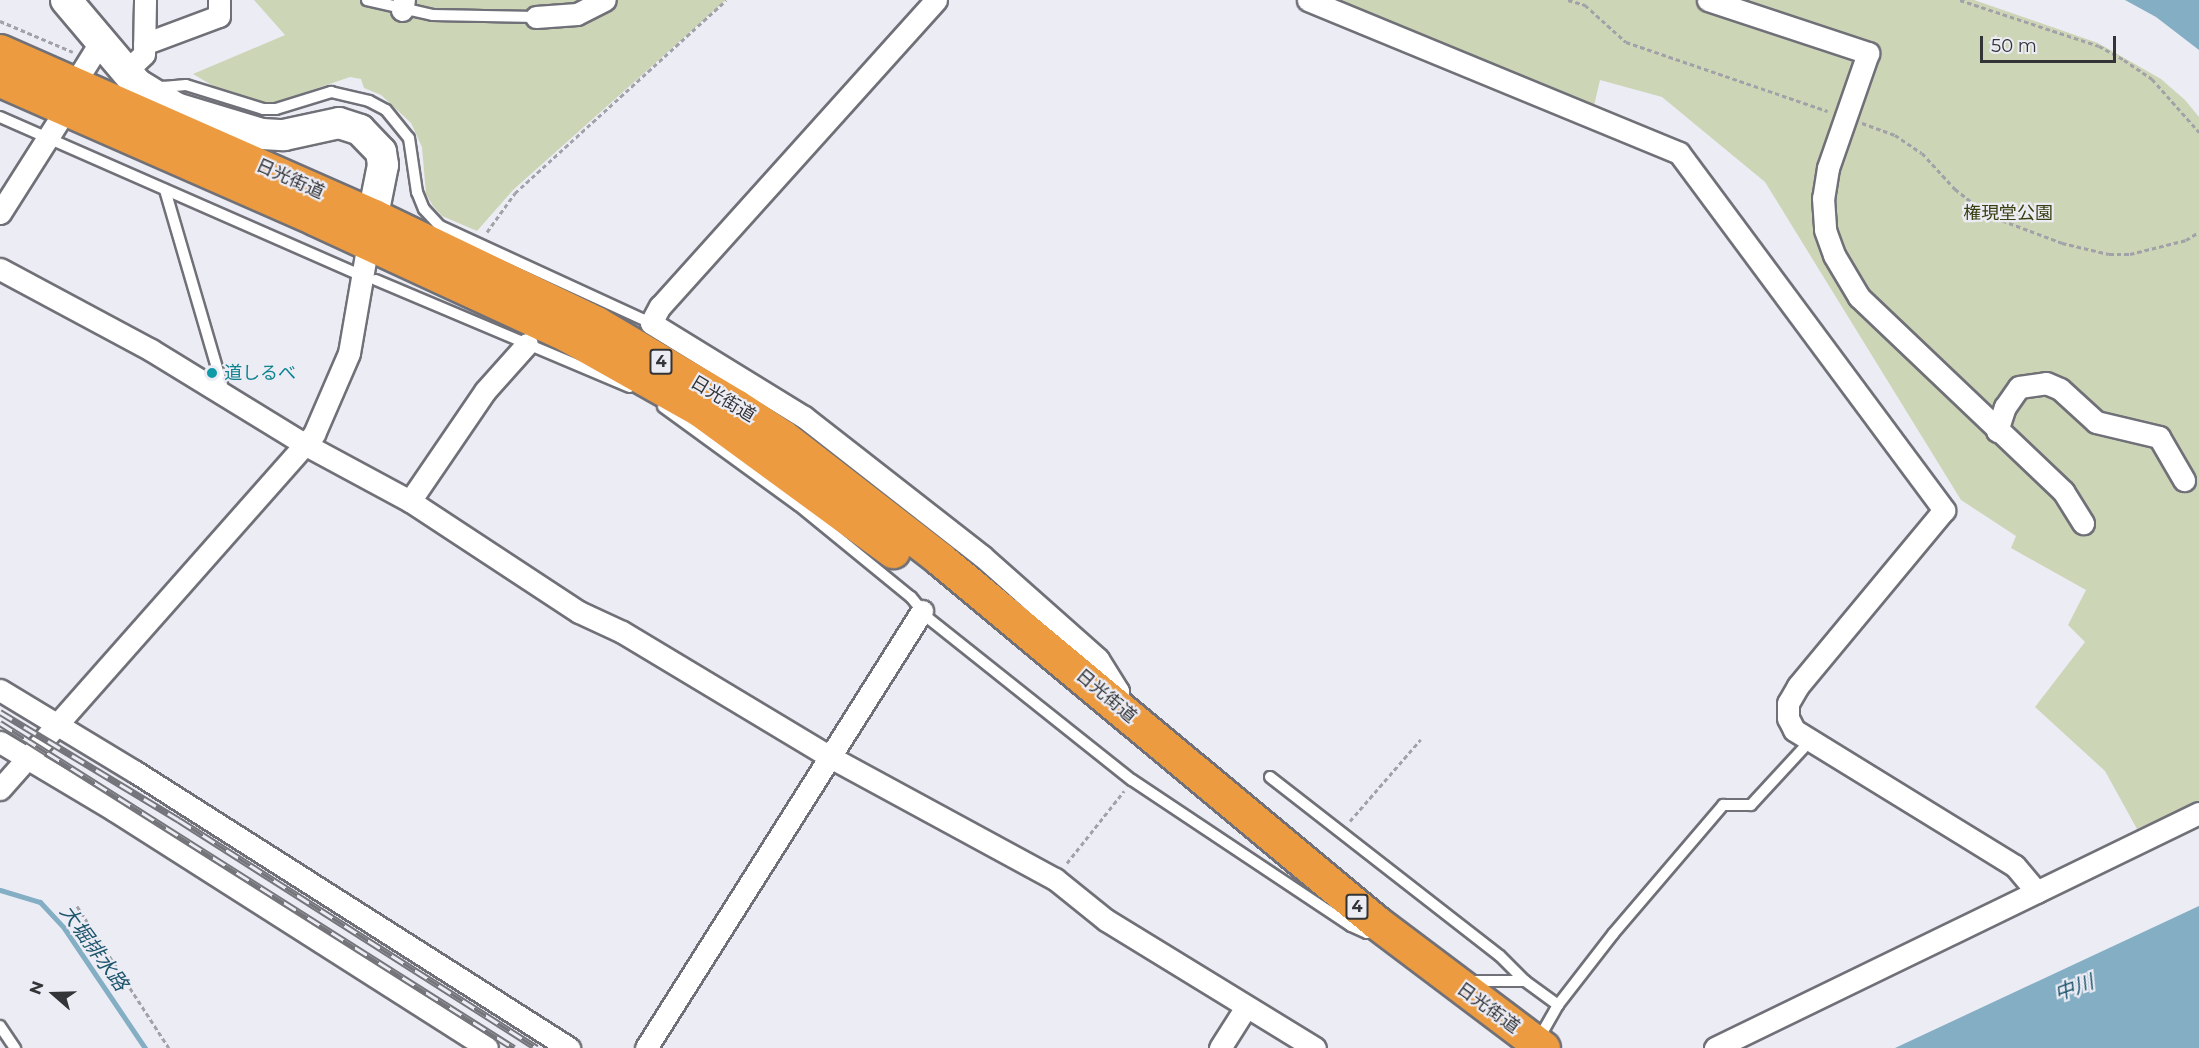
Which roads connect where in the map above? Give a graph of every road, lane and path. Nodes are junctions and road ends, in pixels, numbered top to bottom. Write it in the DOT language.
graph roads {
  1 [pos="66,0"];
  2 [pos="146,0"];
  3 [pos="219,0"];
  4 [pos="367,0"];
  5 [pos="605,0"];
  6 [pos="726,0"];
  7 [pos="936,0"];
  8 [pos="1308,0"];
  9 [pos="1568,0"];
  10 [pos="1708,0"];
  11 [pos="1959,0"];
  12 [pos="403,5"];
  13 [pos="536,17"];
  14 [pos="0,21"];
  15 [pos="144,44"];
  16 [pos="0,51"];
  17 [pos="90,57"];
  18 [pos="127,70"];
  19 [pos="0,80"];
  20 [pos="153,94"];
  21 [pos="0,117"];
  22 [pos="1845,117"];
  23 [pos="59,120"];
  24 [pos="2199,132"];
  25 [pos="48,139"];
  26 [pos="165,190"];
  27 [pos="0,213"];
  28 [pos="371,229"];
  29 [pos="2199,232"];
  30 [pos="480,245"];
  31 [pos="0,269"];
  32 [pos="353,272"];
  33 [pos="376,280"];
  34 [pos="651,323"];
  35 [pos="527,344"];
  36 [pos="648,388"];
  37 [pos="224,392"];
  38 [pos="1997,430"];
  39 [pos="306,445"];
  40 [pos="2184,480"];
  41 [pos="410,501"];
  42 [pos="2083,523"];
  43 [pos="922,611"];
  44 [pos="0,690"];
  45 [pos="1111,710"];
  46 [pos="59,724"];
  47 [pos="1421,739"];
  48 [pos="1811,740"];
  49 [pos="0,742"];
  50 [pos="832,758"];
  51 [pos="27,759"];
  52 [pos="1270,777"];
  53 [pos="1132,780"];
  54 [pos="0,789"];
  55 [pos="2199,813"];
  56 [pos="1340,832"];
  57 [pos="1055,879"];
  58 [pos="2037,892"];
  59 [pos="77,906"];
  60 [pos="1376,922"];
  61 [pos="1451,981"];
  62 [pos="1525,981"];
  63 [pos="1558,1005"];
  64 [pos="1246,1007"];
  65 [pos="0,1026"];
  66 [pos="1540,1045"];
  67 [pos="15,1048"];
  68 [pos="169,1048"];
  69 [pos="487,1048"];
  70 [pos="569,1048"];
  71 [pos="646,1048"];
  72 [pos="1220,1048"];
  73 [pos="1315,1048"];
  74 [pos="1715,1048"];
  1 -- 17 [label="street"];
  2 -- 15 [label="street"];
  3 -- 15 [label="street"];
  4 -- 12 [label="lane"];
  5 -- 13 [label="street"];
  6 -- 30 [label="path"];
  7 -- 34 [label="street"];
  8 -- 48 [label="street"];
  9 -- 22 [label="path"];
  10 -- 22 [label="street"];
  11 -- 24 [label="path"];
  12 -- 13 [label="lane"];
  14 -- 17 [label="path"];
  15 -- 18 [label="street"];
  16 -- 28 [label="highway, 日光街道 / 4"];
  17 -- 18 [label="street"];
  18 -- 20 [label="street"];
  19 -- 28 [label="highway, 日光街道 / 4"];
  20 -- 28 [label="street"];
  20 -- 30 [label="lane"];
  21 -- 25 [label="lane"];
  22 -- 29 [label="path"];
  22 -- 38 [label="street"];
  23 -- 25 [label="street"];
  25 -- 26 [label="lane"];
  25 -- 27 [label="street"];
  26 -- 32 [label="lane"];
  26 -- 37 [label="lane"];
  28 -- 36 [label="highway, 日光街道 / 4"];
  28 -- 39 [label="street"];
  28 -- 45 [label="highway, 日光街道 / 4"];
  30 -- 34 [label="lane"];
  31 -- 37 [label="street"];
  33 -- 35 [label="lane"];
  34 -- 45 [label="street"];
  35 -- 36 [label="lane"];
  35 -- 41 [label="street"];
  36 -- 43 [label="lane"];
  36 -- 45 [label="highway, 日光街道 / 4"];
  37 -- 39 [label="street"];
  38 -- 40 [label="street"];
  38 -- 42 [label="street"];
  39 -- 41 [label="street"];
  39 -- 46 [label="street"];
  41 -- 50 [label="street"];
  43 -- 50 [label="street"];
  43 -- 53 [label="lane"];
  44 -- 46 [label="street"];
  45 -- 60 [label="highway, 日光街道 / 4"];
  46 -- 51 [label="street"];
  46 -- 70 [label="street"];
  47 -- 56 [label="path"];
  48 -- 58 [label="street"];
  48 -- 63 [label="lane"];
  49 -- 51 [label="street"];
  50 -- 57 [label="street"];
  50 -- 71 [label="street"];
  51 -- 54 [label="street"];
  51 -- 69 [label="street"];
  52 -- 56 [label="lane"];
  53 -- 57 [label="path"];
  53 -- 60 [label="lane"];
  55 -- 58 [label="street"];
  56 -- 62 [label="lane"];
  57 -- 64 [label="street"];
  58 -- 74 [label="street"];
  59 -- 68 [label="path"];
  60 -- 61 [label="highway, 日光街道 / 4"];
  61 -- 62 [label="lane"];
  61 -- 66 [label="highway, 日光街道 / 4"];
  62 -- 63 [label="lane"];
  63 -- 66 [label="lane"];
  64 -- 72 [label="street"];
  64 -- 73 [label="street"];
  65 -- 67 [label="lane"];
}
